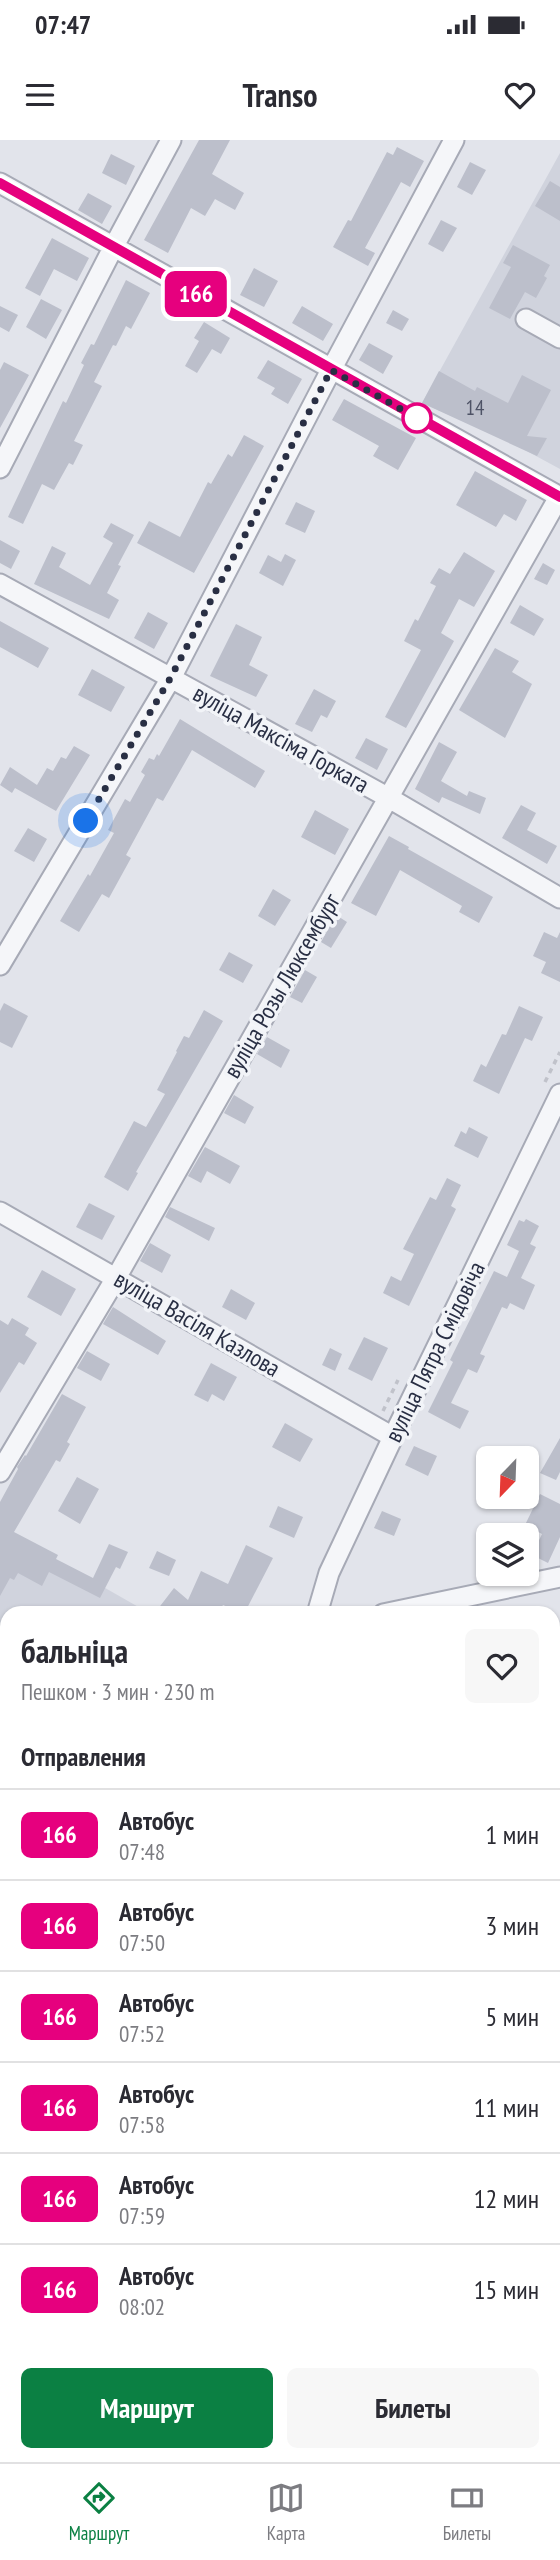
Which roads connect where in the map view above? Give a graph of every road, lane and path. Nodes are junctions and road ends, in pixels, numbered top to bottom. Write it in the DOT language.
graph roads {
  1 [pos="171,140"];
  2 [pos="454,140"];
  3 [pos="0,183"];
  4 [pos="114,246"];
  5 [pos="526,318"];
  6 [pos="560,338"];
  7 [pos="331,370"];
  8 [pos="0,468"];
  9 [pos="559,497"];
  10 [pos="0,584"];
  11 [pos="171,677"];
  12 [pos="389,799"];
  13 [pos="560,898"];
  14 [pos="0,965"];
  15 [pos="560,1094"];
  16 [pos="0,1212"];
  17 [pos="116,1278"];
  18 [pos="393,1437"];
  19 [pos="0,1472"];
  20 [pos="560,1577"];
  21 [pos="320,1606"];
  22 [pos="421,1606"];
  1 -- 4 [label="street"];
  2 -- 7 [label="street"];
  3 -- 4 [label="street"];
  4 -- 7 [label="street"];
  4 -- 8 [label="street"];
  5 -- 6 [label="street"];
  7 -- 9 [label="street"];
  7 -- 11 [label="street"];
  9 -- 12 [label="street, вуліца Розы Люксембург"];
  10 -- 11 [label="street, вуліца Максіма Горкага"];
  11 -- 12 [label="street, вуліца Максіма Горкага"];
  11 -- 14 [label="street"];
  12 -- 13 [label="street, вуліца Максіма Горкага"];
  12 -- 17 [label="street, вуліца Розы Люксембург"];
  15 -- 18 [label="street, вуліца Пятра Смідовіча"];
  16 -- 17 [label="street, вуліца Васіля Казлова"];
  17 -- 18 [label="street, вуліца Васіля Казлова"];
  17 -- 19 [label="street, вуліца Розы Люксембург"];
  18 -- 21 [label="street, вуліца Пятра Смідовіча"];
  20 -- 22 [label="street"];
}
